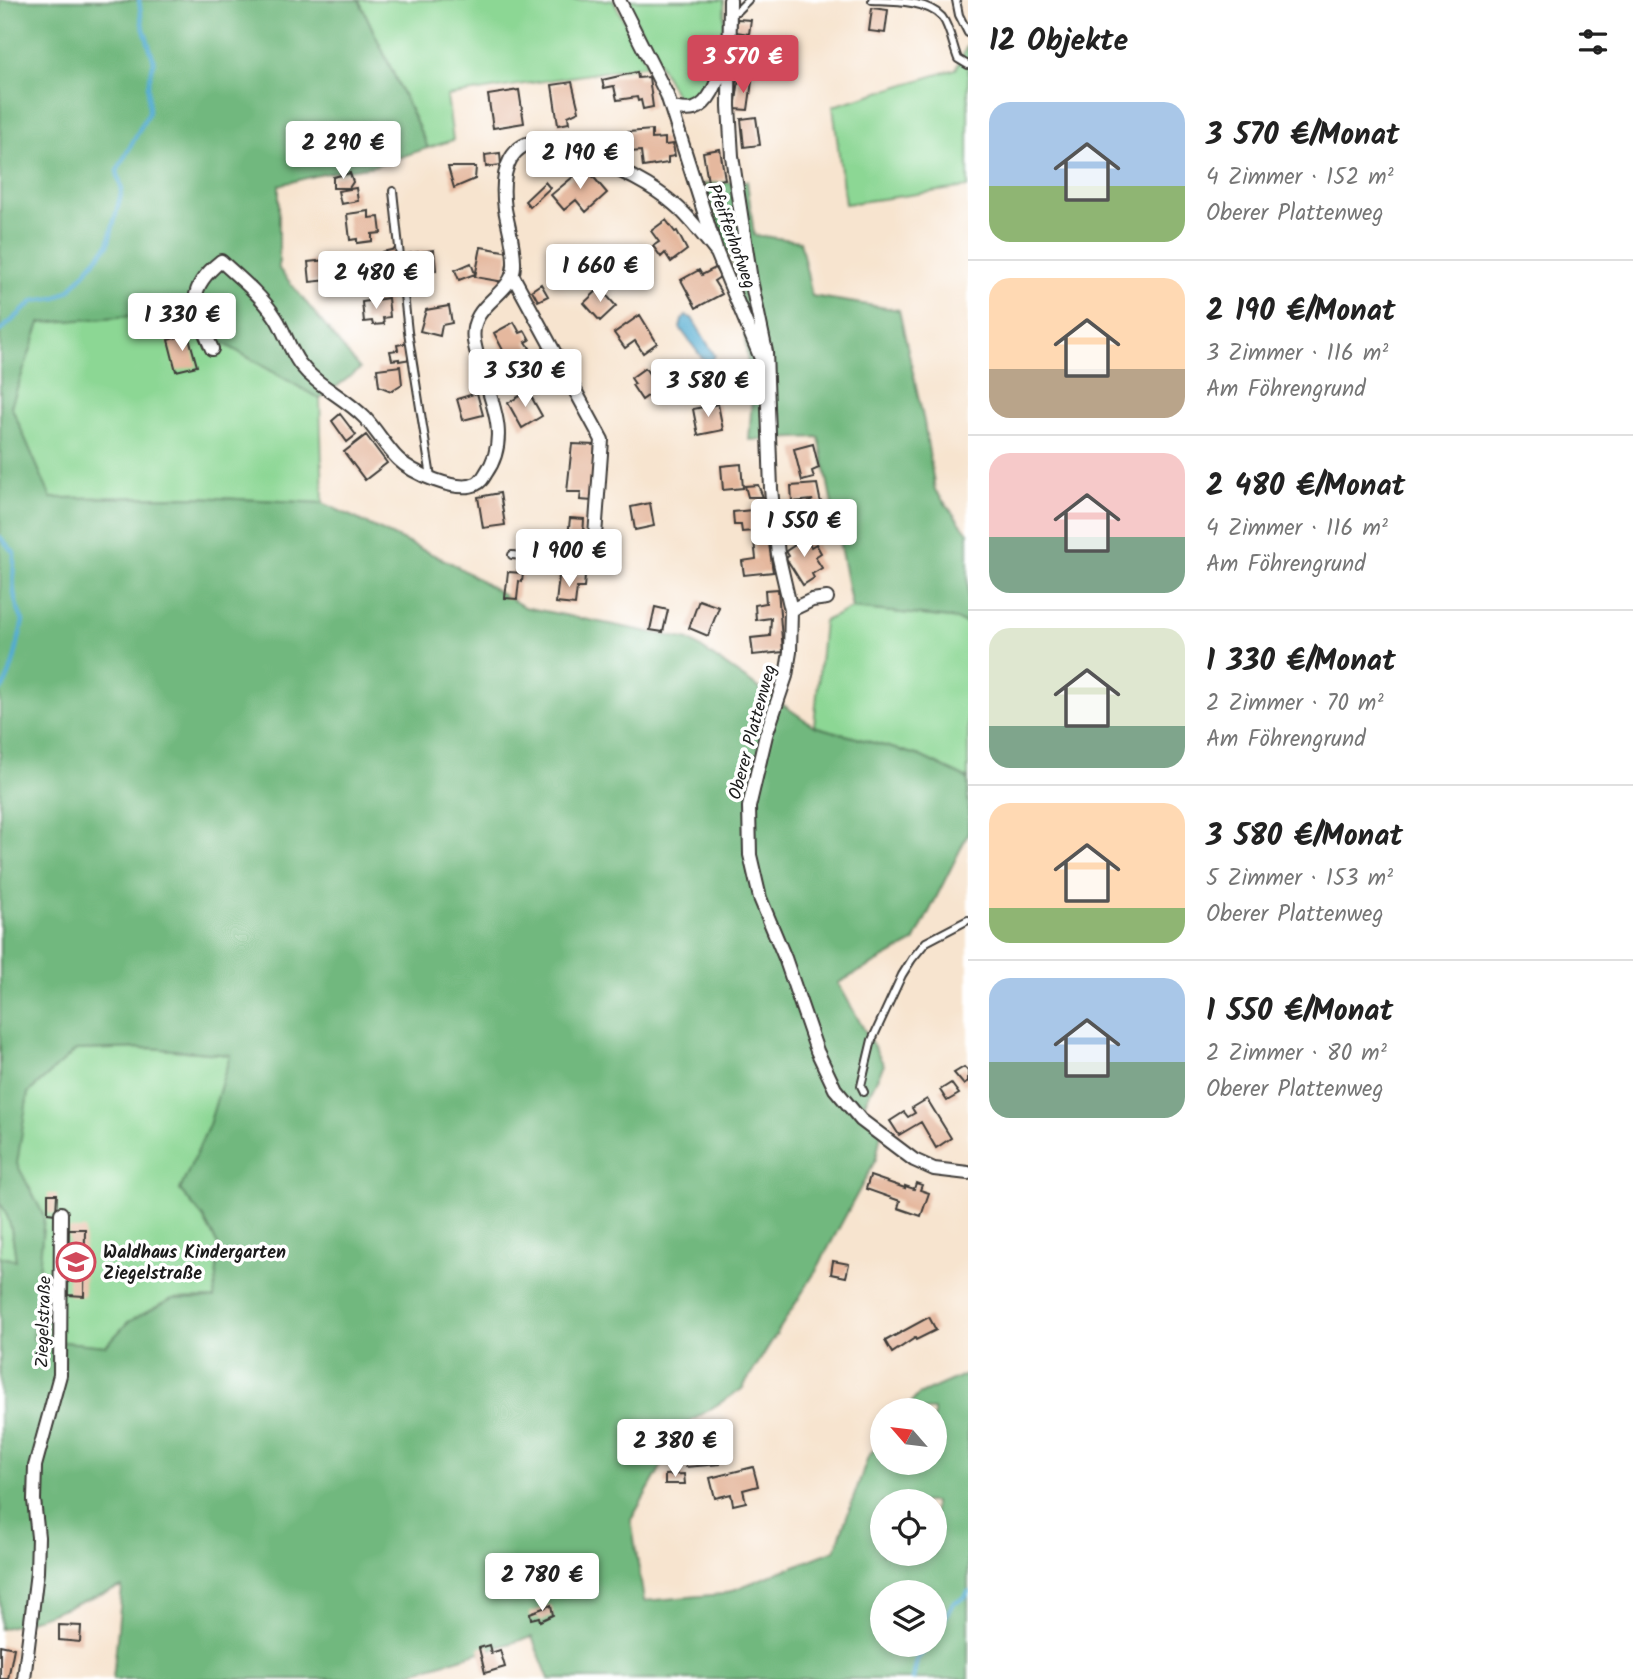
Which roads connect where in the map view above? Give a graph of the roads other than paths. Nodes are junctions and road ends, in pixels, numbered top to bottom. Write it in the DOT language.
graph roads {
  1 [pos="619,0"];
  2 [pos="748,0"];
  3 [pos="872,0"];
  4 [pos="956,0"];
  5 [pos="730,6"];
  6 [pos="968,33"];
  7 [pos="729,47"];
  8 [pos="968,65"];
  9 [pos="671,108"];
  10 [pos="393,191"];
  11 [pos="717,253"];
  12 [pos="513,276"];
  13 [pos="212,349"];
  14 [pos="767,373"];
  15 [pos="432,478"];
  16 [pos="512,555"];
  17 [pos="593,563"];
  18 [pos="827,598"];
  19 [pos="791,610"];
  20 [pos="968,920"];
  21 [pos="864,1092"];
  22 [pos="968,1173"];
  23 [pos="61,1213"];
  24 [pos="24,1679"];
  1 -- 9 [label="street, Pfeifferhofweg"];
  2 -- 5 [label="lane"];
  3 -- 8 [label="lane"];
  4 -- 6 [label="lane"];
  5 -- 7 [label="street, Oberer Plattenweg"];
  7 -- 9 [label="street"];
  7 -- 14 [label="street, Oberer Plattenweg"];
  9 -- 11 [label="street, Pfeifferhofweg"];
  10 -- 15 [label="lane"];
  11 -- 12 [label="street"];
  11 -- 14 [label="street, Pfeifferhofweg"];
  12 -- 15 [label="street"];
  12 -- 17 [label="street"];
  13 -- 15 [label="street"];
  14 -- 19 [label="street, Oberer Plattenweg"];
  16 -- 17 [label="lane"];
  18 -- 19 [label="street"];
  19 -- 22 [label="street, Oberer Plattenweg"];
  20 -- 21 [label="lane"];
  23 -- 24 [label="street, Ziegelstraße"];
}
